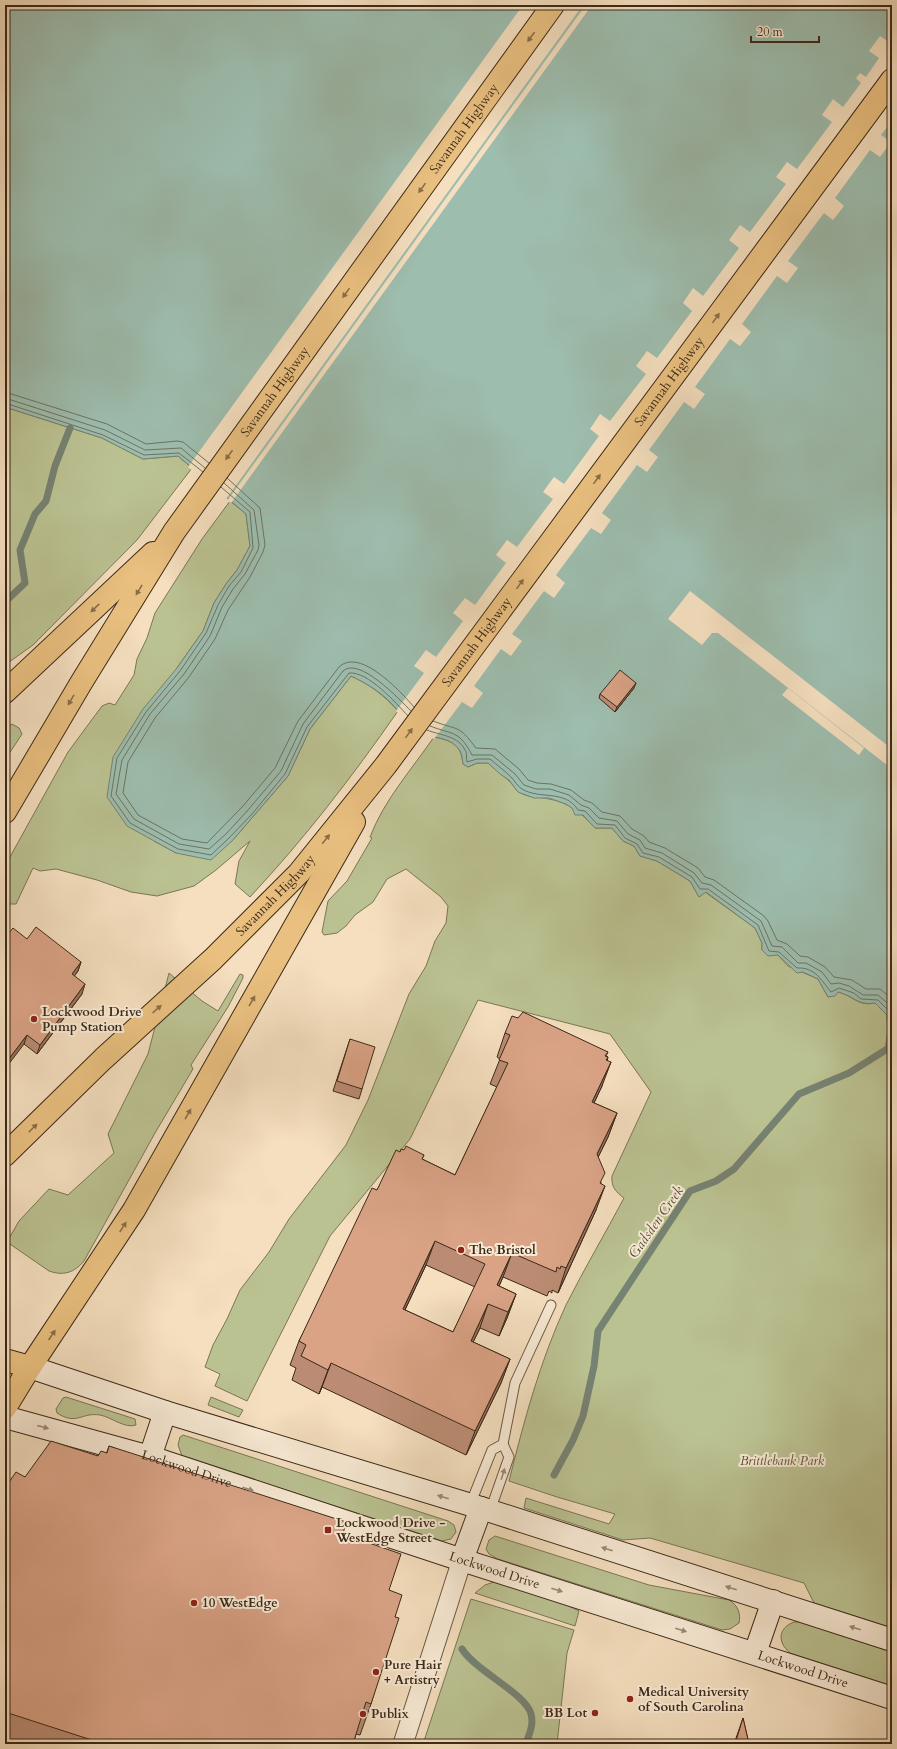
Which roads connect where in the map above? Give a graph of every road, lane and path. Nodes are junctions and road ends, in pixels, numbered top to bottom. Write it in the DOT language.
graph roads {
  1 [pos="553,5"];
  2 [pos="892,80"];
  3 [pos="179,525"];
  4 [pos="5,692"];
  5 [pos="386,765"];
  6 [pos="5,812"];
  7 [pos="5,1155"];
  8 [pos="551,1305"];
  9 [pos="5,1360"];
  10 [pos="30,1367"];
  11 [pos="5,1408"];
  12 [pos="166,1412"];
  13 [pos="5,1417"];
  14 [pos="503,1444"];
  15 [pos="150,1457"];
  16 [pos="480,1508"];
  17 [pos="462,1560"];
  18 [pos="773,1601"];
  19 [pos="892,1640"];
  20 [pos="755,1653"];
  21 [pos="892,1698"];
  22 [pos="403,1744"];
  1 -- 3 [label="main road, Savannah Highway, one-way"];
  5 -- 2 [label="main road, Savannah Highway, one-way"];
  3 -- 4 [label="main road, one-way"];
  3 -- 6 [label="main road, Savannah Highway, one-way"];
  7 -- 5 [label="main road, Savannah Highway, one-way"];
  10 -- 5 [label="main road, one-way"];
  8 -- 14 [label="lane"];
  9 -- 10 [label="main road"];
  10 -- 11 [label="main road"];
  10 -- 12 [label="main road"];
  12 -- 15 [label="main road"];
  16 -- 12 [label="main road, one-way"];
  13 -- 15 [label="main road, Lockwood Drive, one-way"];
  14 -- 16 [label="lane"];
  16 -- 14 [label="lane, one-way"];
  15 -- 17 [label="main road, Lockwood Drive, one-way"];
  16 -- 17 [label="main road"];
  18 -- 16 [label="main road, one-way"];
  17 -- 20 [label="main road, Lockwood Drive, one-way"];
  17 -- 22 [label="street"];
  19 -- 18 [label="main road, one-way"];
  18 -- 20 [label="main road"];
  20 -- 21 [label="main road, Lockwood Drive"];
}
